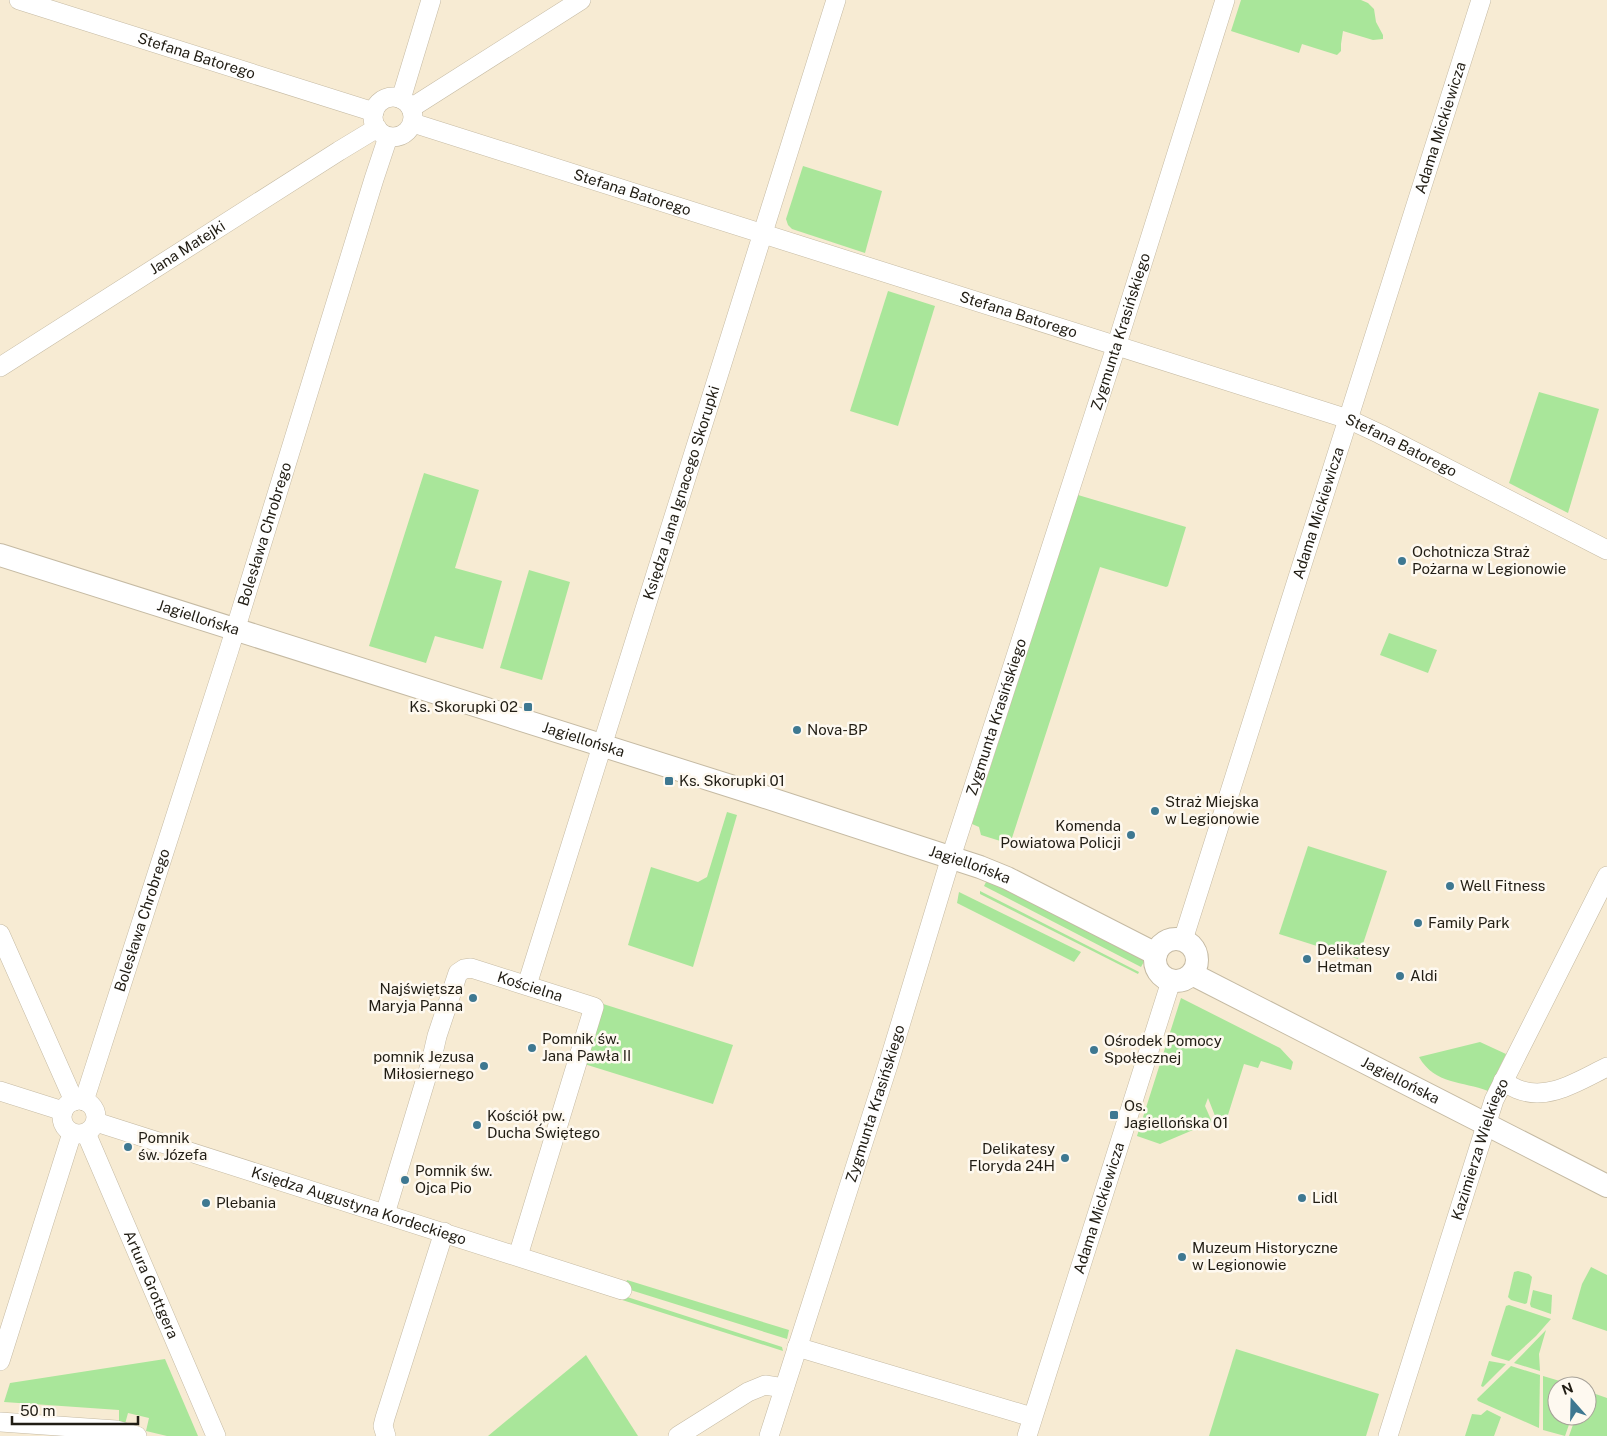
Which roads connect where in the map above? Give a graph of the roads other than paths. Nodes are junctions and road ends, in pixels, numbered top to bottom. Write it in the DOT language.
graph roads {
  1 [pos="18,0"];
  2 [pos="431,0"];
  3 [pos="581,0"];
  4 [pos="836,0"];
  5 [pos="1225,0"];
  6 [pos="1481,0"];
  7 [pos="408,110"];
  8 [pos="380,126"];
  9 [pos="762,234"];
  10 [pos="1116,346"];
  11 [pos="0,368"];
  12 [pos="1348,420"];
  13 [pos="1607,550"];
  14 [pos="0,555"];
  15 [pos="235,629"];
  16 [pos="602,745"];
  17 [pos="952,857"];
  18 [pos="1607,876"];
  19 [pos="0,934"];
  20 [pos="1183,940"];
  21 [pos="1156,954"];
  22 [pos="1192,974"];
  23 [pos="1171,981"];
  24 [pos="527,985"];
  25 [pos="1607,1067"];
  26 [pos="1503,1081"];
  27 [pos="0,1091"];
  28 [pos="74,1104"];
  29 [pos="1486,1124"];
  30 [pos="85,1129"];
  31 [pos="1607,1186"];
  32 [pos="385,1214"];
  33 [pos="444,1232"];
  34 [pos="518,1256"];
  35 [pos="622,1290"];
  36 [pos="797,1347"];
  37 [pos="0,1361"];
  38 [pos="784,1388"];
  39 [pos="1032,1417"];
  40 [pos="0,1422"];
  41 [pos="137,1436"];
  42 [pos="216,1436"];
  43 [pos="386,1436"];
  44 [pos="678,1436"];
  45 [pos="769,1436"];
  46 [pos="1027,1436"];
  47 [pos="1388,1436"];
  1 -- 8 [label="street, Stefana Batorego"];
  2 -- 7 [label="street"];
  3 -- 7 [label="street"];
  4 -- 9 [label="street, Księdza Jana Ignacego Skorupki"];
  5 -- 10 [label="street, Zygmunta Krasińskiego"];
  6 -- 12 [label="street, Adama Mickiewicza"];
  7 -- 8 [label="street"];
  7 -- 8 [label="street"];
  7 -- 9 [label="street, Stefana Batorego"];
  8 -- 11 [label="street, Jana Matejki"];
  8 -- 15 [label="street, Bolesława Chrobrego"];
  9 -- 10 [label="street, Stefana Batorego"];
  9 -- 16 [label="street, Księdza Jana Ignacego Skorupki"];
  10 -- 12 [label="street, Stefana Batorego"];
  10 -- 17 [label="street, Zygmunta Krasińskiego"];
  12 -- 13 [label="street, Stefana Batorego"];
  12 -- 20 [label="street, Adama Mickiewicza"];
  14 -- 15 [label="street, Jagiellońska"];
  15 -- 16 [label="street, Jagiellońska"];
  15 -- 28 [label="street, Bolesława Chrobrego"];
  16 -- 17 [label="street, Jagiellońska"];
  16 -- 24 [label="street, Księdza Jana Ignacego Skorupki"];
  17 -- 21 [label="street, Jagiellońska"];
  17 -- 36 [label="street, Zygmunta Krasińskiego"];
  18 -- 26 [label="street, Kazimierza Wielkiego"];
  19 -- 28 [label="street"];
  20 -- 21 [label="street"];
  20 -- 22 [label="street"];
  21 -- 23 [label="street"];
  22 -- 23 [label="street"];
  22 -- 29 [label="street, Jagiellońska"];
  23 -- 39 [label="street, Adama Mickiewicza"];
  24 -- 32 [label="street, Kościelna"];
  24 -- 34 [label="street, Kościelna"];
  25 -- 26 [label="street"];
  26 -- 29 [label="street, Kazimierza Wielkiego"];
  27 -- 28 [label="street"];
  28 -- 30 [label="street"];
  28 -- 30 [label="street"];
  29 -- 31 [label="street, Jagiellońska"];
  29 -- 47 [label="street, Kazimierza Wielkiego"];
  30 -- 32 [label="street, Księdza Augustyna Kordeckiego"];
  30 -- 37 [label="street"];
  30 -- 42 [label="street, Artura Grottgera"];
  32 -- 33 [label="street, Księdza Augustyna Kordeckiego"];
  33 -- 34 [label="street, Księdza Augustyna Kordeckiego"];
  33 -- 43 [label="street"];
  34 -- 35 [label="street, Księdza Augustyna Kordeckiego"];
  36 -- 38 [label="street, Zygmunta Krasińskiego"];
  36 -- 39 [label="street"];
  38 -- 44 [label="street"];
  38 -- 45 [label="street, Zygmunta Krasińskiego"];
  39 -- 46 [label="street, Adama Mickiewicza"];
  40 -- 41 [label="street"];
}
